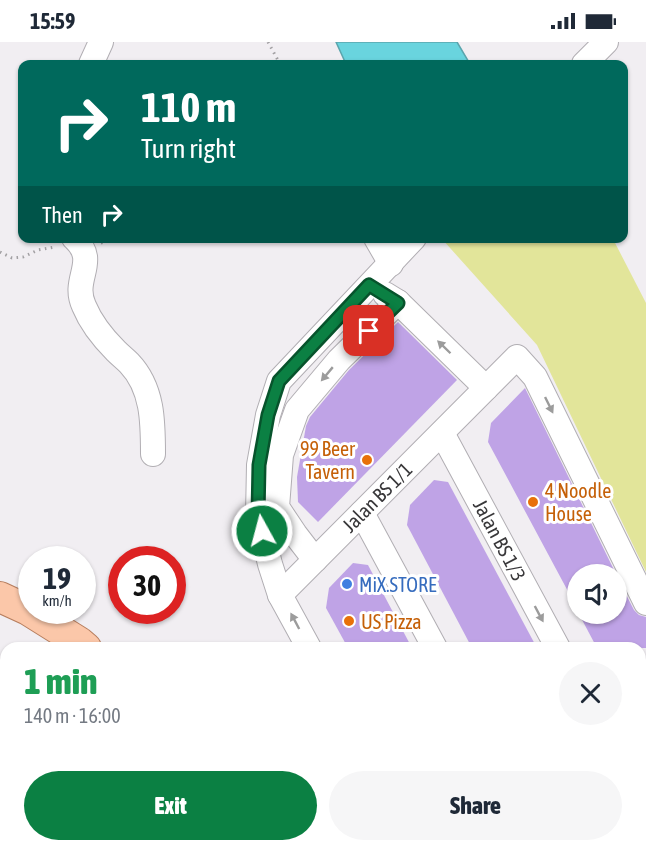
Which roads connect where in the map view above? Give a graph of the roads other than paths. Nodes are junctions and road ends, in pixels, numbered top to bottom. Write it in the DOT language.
graph roads {
  1 [pos="102,42"];
  2 [pos="606,42"];
  3 [pos="93,60"];
  4 [pos="588,60"];
  5 [pos="79,243"];
  6 [pos="379,243"];
  7 [pos="410,243"];
  8 [pos="391,264"];
  9 [pos="369,285"];
  10 [pos="398,303"];
  11 [pos="486,388"];
  12 [pos="442,433"];
  13 [pos="153,454"];
  14 [pos="362,513"];
  15 [pos="315,560"];
  16 [pos="280,595"];
  17 [pos="0,597"];
  18 [pos="646,603"];
  19 [pos="77,642"];
  20 [pos="306,642"];
  21 [pos="432,642"];
  22 [pos="555,642"];
  1 -- 3 [label="street"];
  2 -- 4 [label="street"];
  5 -- 13 [label="street"];
  6 -- 8 [label="street"];
  7 -- 8 [label="street"];
  8 -- 9 [label="street"];
  9 -- 10 [label="street"];
  9 -- 16 [label="street"];
  11 -- 10 [label="street, one-way"];
  10 -- 15 [label="street, one-way"];
  11 -- 12 [label="street, Jalan BS 1/1"];
  11 -- 18 [label="street, Jalan BS 1/1, one-way"];
  12 -- 14 [label="street, Jalan BS 1/1"];
  12 -- 22 [label="street, Jalan BS 1/3, one-way"];
  14 -- 15 [label="street, Jalan BS 1/1"];
  14 -- 21 [label="street"];
  15 -- 16 [label="street, Jalan BS 1/1"];
  20 -- 16 [label="street, one-way"];
  17 -- 19 [label="main road"];
}
